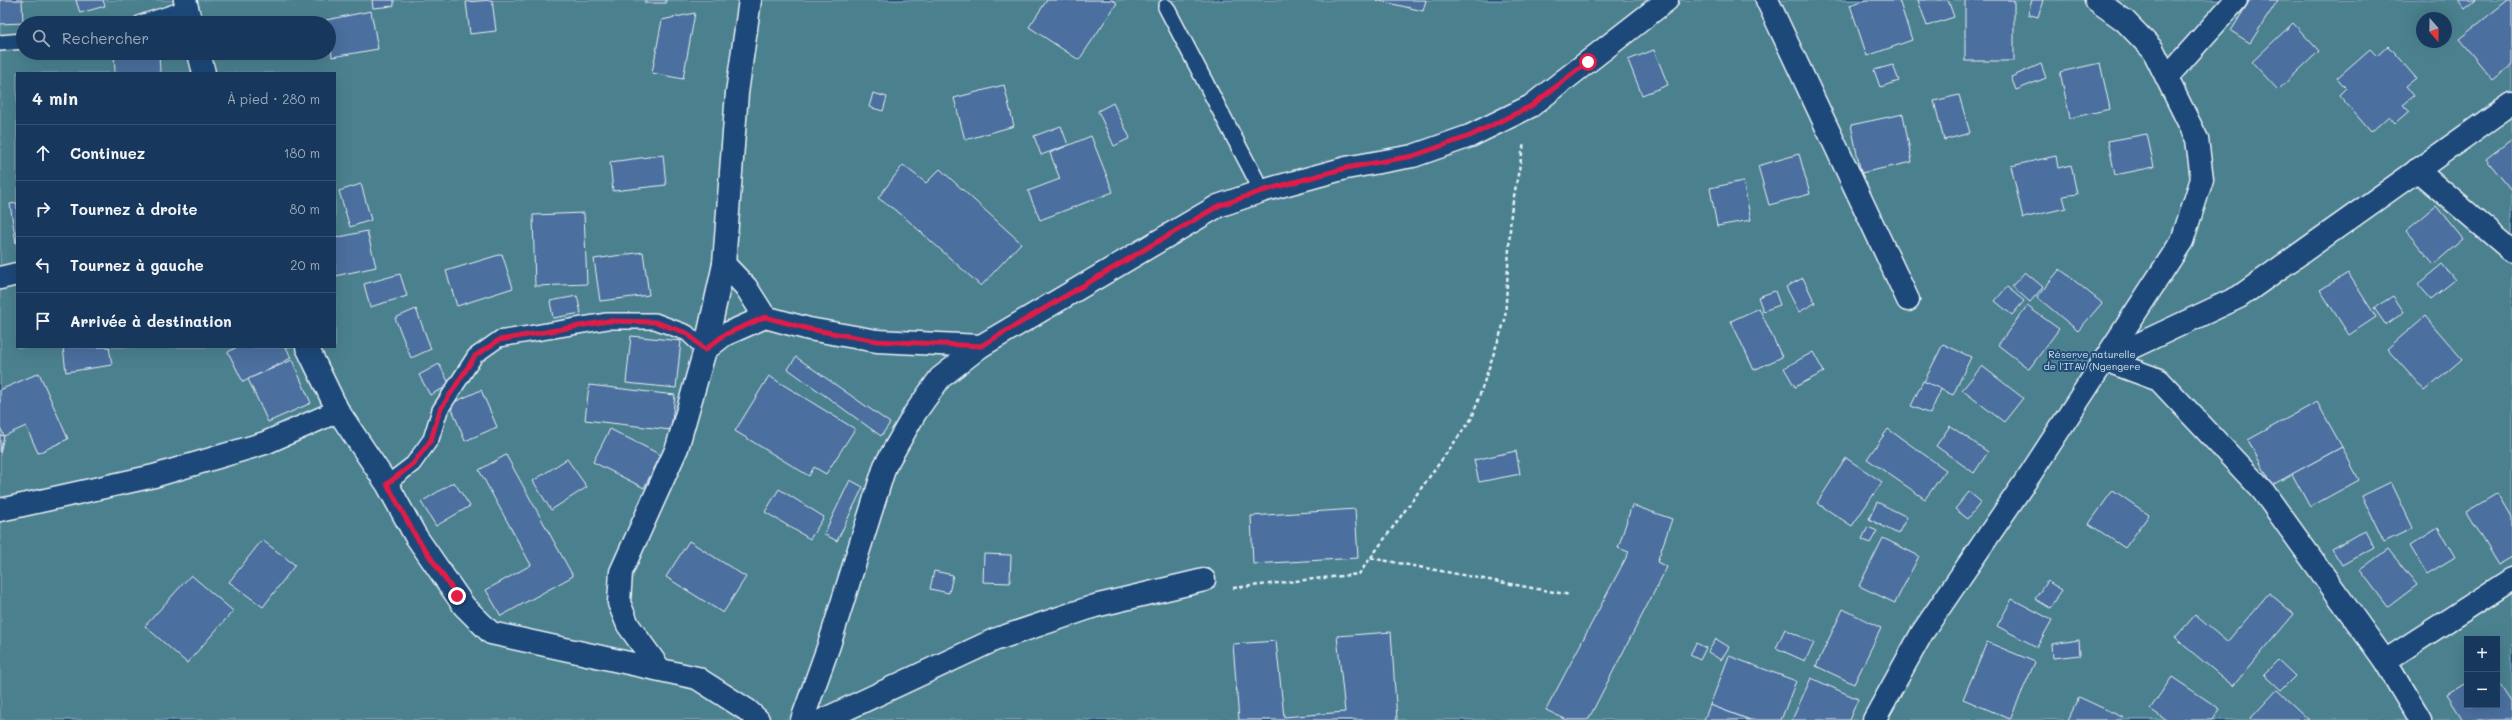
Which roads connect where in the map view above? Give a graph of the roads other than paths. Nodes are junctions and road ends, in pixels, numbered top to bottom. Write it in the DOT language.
graph roads {
  1 [pos="750,0"];
  2 [pos="1644,0"];
  3 [pos="1667,0"];
  4 [pos="1767,0"];
  5 [pos="2096,0"];
  6 [pos="2236,0"];
  7 [pos="1166,7"];
  8 [pos="188,10"];
  9 [pos="166,16"];
  10 [pos="1634,26"];
  11 [pos="16,42"];
  12 [pos="0,43"];
  13 [pos="201,60"];
  14 [pos="204,72"];
  15 [pos="2167,77"];
  16 [pos="2512,103"];
  17 [pos="2416,170"];
  18 [pos="1262,191"];
  19 [pos="2512,251"];
  20 [pos="724,264"];
  21 [pos="16,274"];
  22 [pos="0,278"];
  23 [pos="1908,300"];
  24 [pos="765,317"];
  25 [pos="981,346"];
  26 [pos="308,348"];
  27 [pos="705,350"];
  28 [pos="2105,360"];
  29 [pos="338,411"];
  30 [pos="387,484"];
  31 [pos="0,510"];
  32 [pos="2512,579"];
  33 [pos="1204,580"];
  34 [pos="2385,661"];
  35 [pos="659,668"];
  36 [pos="1878,719"];
  37 [pos="758,720"];
  38 [pos="802,720"];
  39 [pos="823,720"];
  40 [pos="2420,720"];
  1 -- 20 [label="street"];
  2 -- 10 [label="street"];
  3 -- 10 [label="street"];
  4 -- 23 [label="street"];
  5 -- 15 [label="street"];
  6 -- 15 [label="street"];
  7 -- 18 [label="lane"];
  8 -- 9 [label="lane"];
  10 -- 18 [label="street"];
  11 -- 12 [label="lane"];
  13 -- 14 [label="street"];
  15 -- 28 [label="street"];
  16 -- 17 [label="street"];
  17 -- 19 [label="street"];
  17 -- 28 [label="street"];
  18 -- 25 [label="street"];
  20 -- 24 [label="street"];
  20 -- 27 [label="street"];
  21 -- 22 [label="street"];
  24 -- 25 [label="street"];
  24 -- 27 [label="street"];
  25 -- 38 [label="street"];
  26 -- 29 [label="street"];
  27 -- 30 [label="lane"];
  27 -- 35 [label="street"];
  28 -- 34 [label="street"];
  28 -- 36 [label="street"];
  29 -- 30 [label="street"];
  29 -- 31 [label="street"];
  30 -- 35 [label="street"];
  32 -- 34 [label="street"];
  33 -- 39 [label="street"];
  34 -- 40 [label="street"];
  35 -- 37 [label="street"];
}
